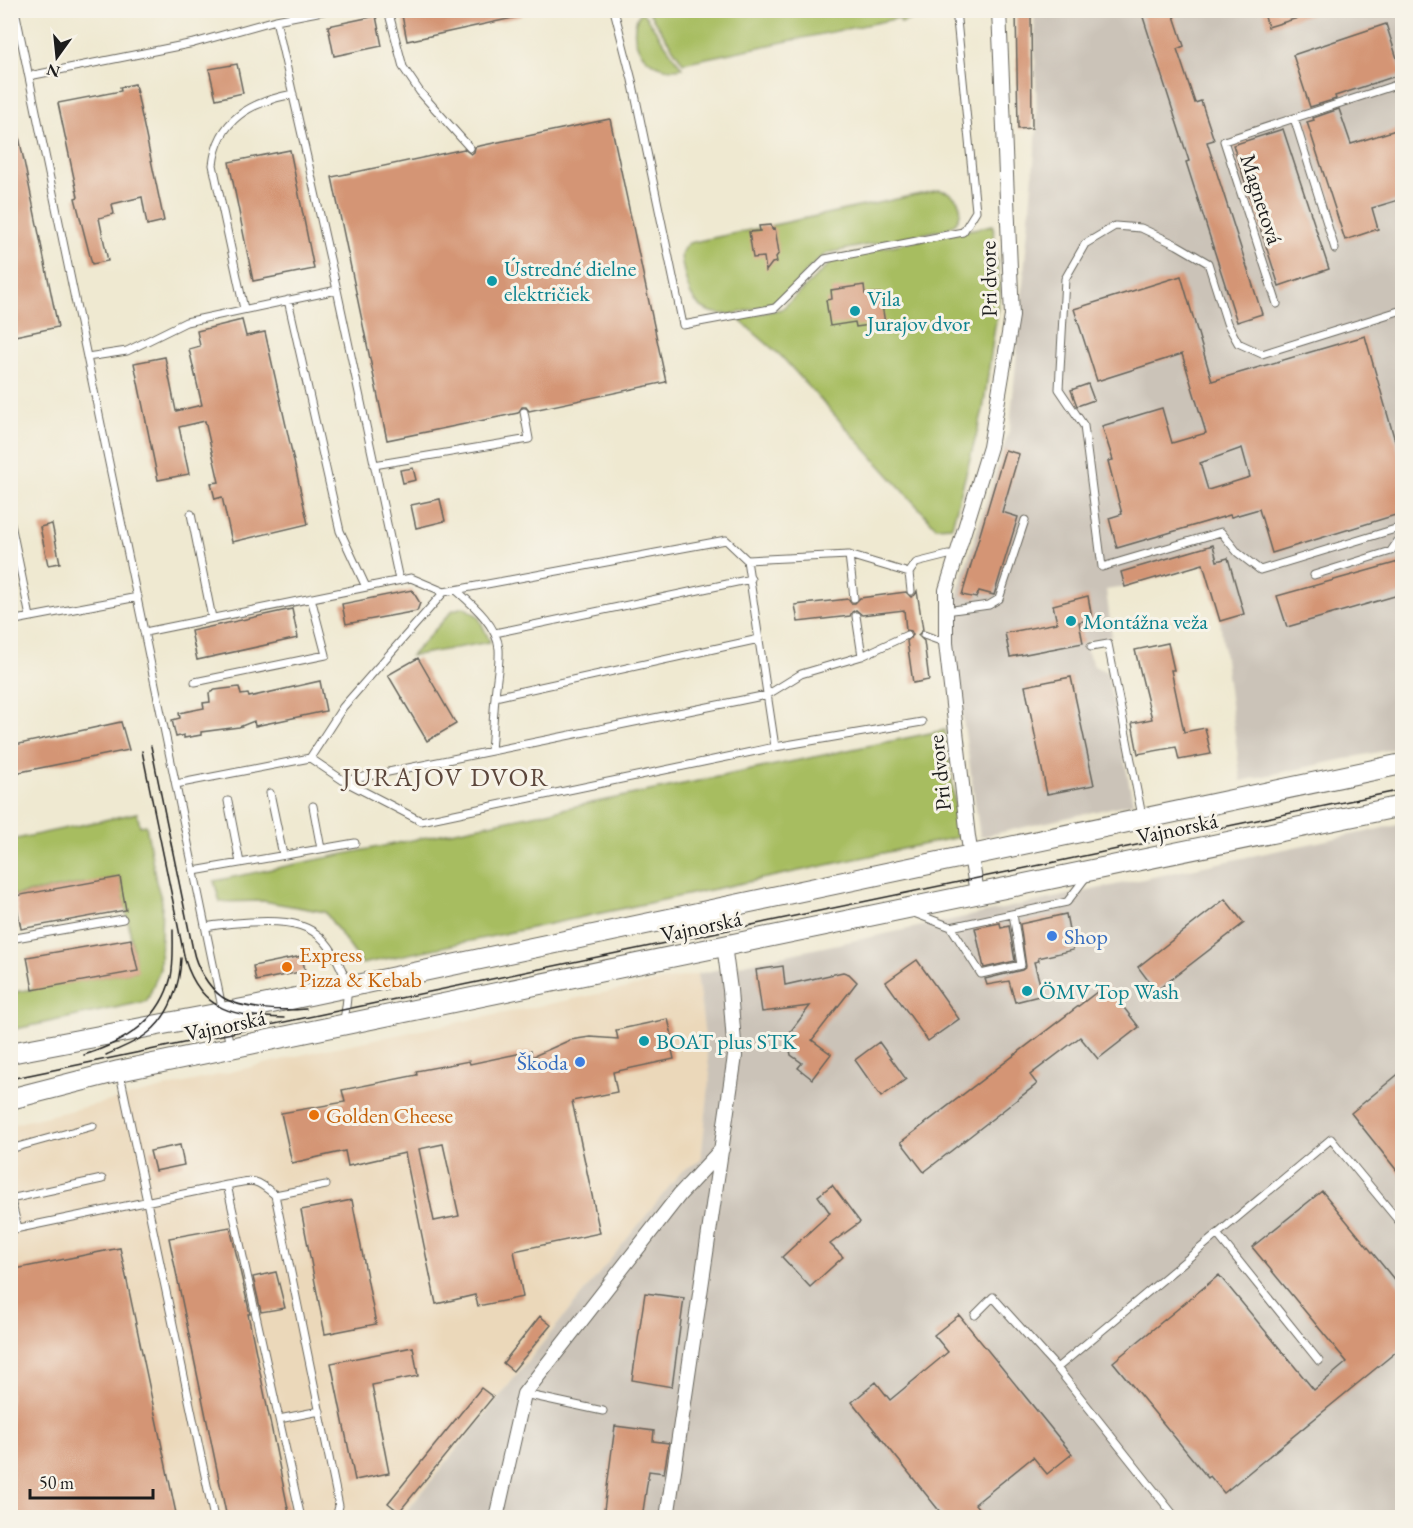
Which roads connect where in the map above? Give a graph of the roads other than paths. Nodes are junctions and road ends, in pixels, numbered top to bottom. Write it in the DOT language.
graph roads {
  1 [pos="15,10"];
  2 [pos="328,10"];
  3 [pos="388,10"];
  4 [pos="614,10"];
  5 [pos="956,10"];
  6 [pos="999,10"];
  7 [pos="276,21"];
  8 [pos="29,76"];
  9 [pos="1402,83"];
  10 [pos="293,94"];
  11 [pos="1294,118"];
  12 [pos="470,148"];
  13 [pos="1335,249"];
  14 [pos="337,290"];
  15 [pos="288,300"];
  16 [pos="1277,304"];
  17 [pos="244,309"];
  18 [pos="1402,310"];
  19 [pos="87,357"];
  20 [pos="524,412"];
  21 [pos="374,465"];
  22 [pos="191,514"];
  23 [pos="10,519"];
  24 [pos="1025,520"];
  25 [pos="1402,527"];
  26 [pos="1402,535"];
  27 [pos="849,555"];
  28 [pos="957,556"];
  29 [pos="747,560"];
  30 [pos="909,573"];
  31 [pos="1314,575"];
  32 [pos="751,579"];
  33 [pos="399,580"];
  34 [pos="366,587"];
  35 [pos="456,590"];
  36 [pos="910,591"];
  37 [pos="444,592"];
  38 [pos="138,597"];
  39 [pos="311,598"];
  40 [pos="854,598"];
  41 [pos="946,611"];
  42 [pos="856,616"];
  43 [pos="30,617"];
  44 [pos="212,618"];
  45 [pos="10,621"];
  46 [pos="145,632"];
  47 [pos="495,633"];
  48 [pos="907,635"];
  49 [pos="924,635"];
  50 [pos="759,639"];
  51 [pos="946,643"];
  52 [pos="1092,647"];
  53 [pos="862,656"];
  54 [pos="195,682"];
  55 [pos="767,695"];
  56 [pos="495,697"];
  57 [pos="922,722"];
  58 [pos="775,747"];
  59 [pos="491,751"];
  60 [pos="310,758"];
  61 [pos="1402,764"];
  62 [pos="344,782"];
  63 [pos="176,784"];
  64 [pos="270,793"];
  65 [pos="228,801"];
  66 [pos="313,806"];
  67 [pos="1402,806"];
  68 [pos="1143,819"];
  69 [pos="355,843"];
  70 [pos="321,849"];
  71 [pos="283,855"];
  72 [pos="971,855"];
  73 [pos="240,863"];
  74 [pos="1092,870"];
  75 [pos="194,871"];
  76 [pos="977,893"];
  77 [pos="904,909"];
  78 [pos="1013,914"];
  79 [pos="123,919"];
  80 [pos="206,927"];
  81 [pos="951,927"];
  82 [pos="10,939"];
  83 [pos="724,945"];
  84 [pos="348,987"];
  85 [pos="224,1013"];
  86 [pos="344,1024"];
  87 [pos="231,1048"];
  88 [pos="10,1053"];
  89 [pos="119,1071"];
  90 [pos="10,1099"];
  91 [pos="93,1126"];
  92 [pos="10,1149"];
  93 [pos="722,1149"];
  94 [pos="102,1179"];
  95 [pos="227,1185"];
  96 [pos="326,1185"];
  97 [pos="275,1195"];
  98 [pos="11,1198"];
  99 [pos="147,1200"];
  100 [pos="1402,1224"];
  101 [pos="14,1229"];
  102 [pos="1217,1234"];
  103 [pos="975,1315"];
  104 [pos="1320,1361"];
  105 [pos="1057,1368"];
  106 [pos="524,1394"];
  107 [pos="320,1411"];
  108 [pos="603,1411"];
  109 [pos="279,1419"];
  110 [pos="214,1518"];
  111 [pos="301,1518"];
  112 [pos="336,1518"];
  113 [pos="496,1518"];
  114 [pos="667,1518"];
  115 [pos="1176,1518"];
  1 -- 8 [label="lane"];
  2 -- 7 [label="lane"];
  3 -- 12 [label="lane"];
  4 -- 5 [label="lane"];
  6 -- 28 [label="street, Pri dvore"];
  7 -- 8 [label="lane"];
  7 -- 10 [label="lane"];
  8 -- 19 [label="lane"];
  9 -- 11 [label="lane, Magnetová"];
  10 -- 14 [label="lane"];
  10 -- 17 [label="lane"];
  11 -- 13 [label="lane"];
  11 -- 16 [label="lane, Magnetová"];
  14 -- 15 [label="lane"];
  14 -- 21 [label="lane"];
  15 -- 17 [label="lane"];
  15 -- 34 [label="lane"];
  17 -- 19 [label="lane"];
  18 -- 25 [label="lane"];
  19 -- 38 [label="lane"];
  20 -- 21 [label="lane"];
  21 -- 33 [label="lane"];
  22 -- 44 [label="lane"];
  23 -- 43 [label="lane"];
  24 -- 41 [label="lane"];
  26 -- 31 [label="lane"];
  27 -- 29 [label="lane"];
  27 -- 30 [label="lane"];
  27 -- 40 [label="lane"];
  28 -- 30 [label="lane"];
  28 -- 41 [label="street, Pri dvore"];
  29 -- 32 [label="lane"];
  29 -- 35 [label="lane"];
  30 -- 36 [label="lane"];
  32 -- 47 [label="lane"];
  32 -- 50 [label="lane"];
  33 -- 34 [label="lane"];
  33 -- 37 [label="lane"];
  34 -- 39 [label="lane"];
  35 -- 37 [label="lane"];
  35 -- 47 [label="lane"];
  37 -- 60 [label="lane"];
  38 -- 43 [label="lane"];
  38 -- 46 [label="lane"];
  39 -- 44 [label="lane"];
  39 -- 54 [label="lane"];
  41 -- 51 [label="street, Pri dvore"];
  42 -- 53 [label="lane"];
  43 -- 45 [label="lane"];
  44 -- 46 [label="lane"];
  46 -- 63 [label="lane"];
  47 -- 56 [label="lane"];
  48 -- 53 [label="lane"];
  49 -- 51 [label="lane"];
  50 -- 55 [label="lane"];
  50 -- 56 [label="lane"];
  51 -- 72 [label="street, Pri dvore"];
  52 -- 68 [label="lane"];
  53 -- 55 [label="lane"];
  55 -- 58 [label="lane"];
  55 -- 59 [label="lane"];
  56 -- 59 [label="lane"];
  57 -- 58 [label="lane"];
  58 -- 62 [label="lane"];
  59 -- 62 [label="lane"];
  60 -- 62 [label="lane"];
  60 -- 63 [label="lane"];
  61 -- 68 [label="main road, Vajnorská"];
  63 -- 75 [label="lane"];
  64 -- 71 [label="lane"];
  65 -- 73 [label="lane"];
  66 -- 70 [label="lane"];
  67 -- 74 [label="main road, Vajnorská"];
  68 -- 72 [label="main road, Vajnorská"];
  69 -- 70 [label="lane"];
  70 -- 71 [label="lane"];
  71 -- 73 [label="lane"];
  72 -- 76 [label="street, Pri dvore"];
  72 -- 84 [label="main road, Vajnorská"];
  73 -- 75 [label="lane"];
  74 -- 76 [label="main road, Vajnorská"];
  74 -- 78 [label="lane"];
  75 -- 80 [label="lane"];
  76 -- 77 [label="main road, Vajnorská"];
  77 -- 81 [label="lane"];
  77 -- 83 [label="main road, Vajnorská"];
  78 -- 81 [label="lane"];
  78 -- 81 [label="lane"];
  79 -- 82 [label="lane"];
  80 -- 84 [label="lane"];
  80 -- 85 [label="lane"];
  83 -- 86 [label="main road, Vajnorská"];
  83 -- 93 [label="street"];
  84 -- 85 [label="main road, Vajnorská"];
  84 -- 86 [label="lane"];
  85 -- 87 [label="lane"];
  85 -- 88 [label="main road, Vajnorská"];
  86 -- 87 [label="main road, Vajnorská"];
  87 -- 89 [label="main road, Vajnorská"];
  89 -- 90 [label="main road, Vajnorská"];
  89 -- 99 [label="lane"];
  91 -- 92 [label="lane"];
  93 -- 106 [label="street"];
  93 -- 114 [label="street"];
  94 -- 98 [label="lane"];
  95 -- 97 [label="lane"];
  95 -- 99 [label="lane"];
  95 -- 109 [label="lane"];
  96 -- 97 [label="lane"];
  97 -- 107 [label="lane"];
  98 -- 101 [label="lane"];
  99 -- 101 [label="lane"];
  99 -- 110 [label="lane"];
  100 -- 102 [label="lane"];
  102 -- 104 [label="lane"];
  102 -- 105 [label="lane"];
  103 -- 105 [label="lane"];
  105 -- 115 [label="lane"];
  106 -- 108 [label="lane"];
  106 -- 113 [label="street"];
  107 -- 109 [label="lane"];
  107 -- 112 [label="lane"];
  109 -- 111 [label="lane"];
}
